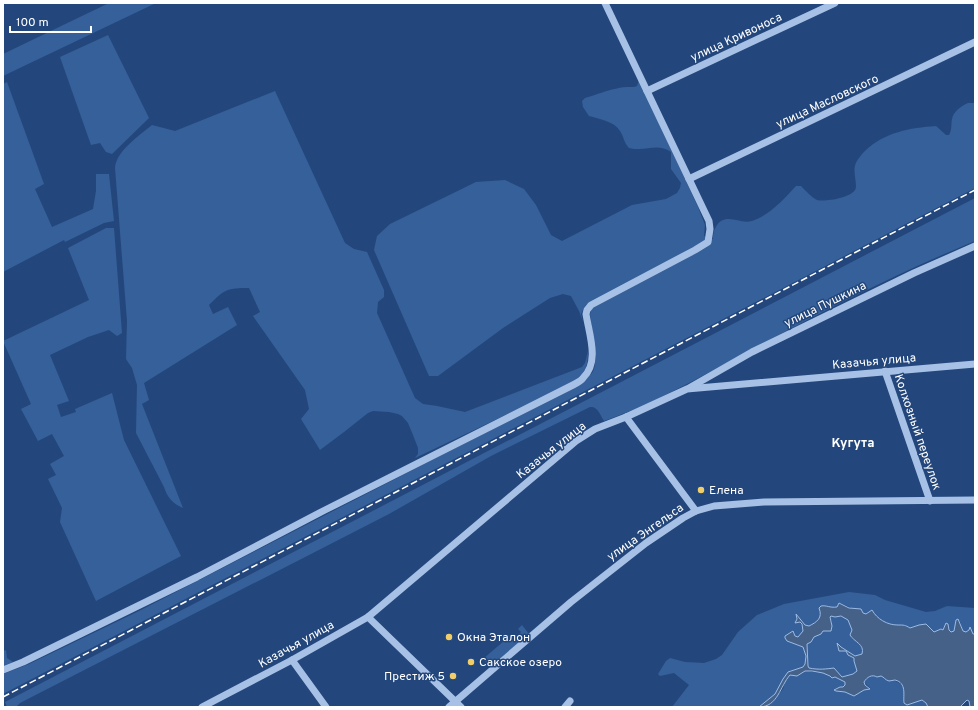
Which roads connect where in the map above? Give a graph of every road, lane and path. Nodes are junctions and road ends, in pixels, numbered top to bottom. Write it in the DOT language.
graph roads {
  1 [pos="606,3"];
  2 [pos="835,3"];
  3 [pos="975,42"];
  4 [pos="647,91"];
  5 [pos="689,179"];
  6 [pos="975,246"];
  7 [pos="975,364"];
  8 [pos="885,371"];
  9 [pos="687,389"];
  10 [pos="626,417"];
  11 [pos="975,500"];
  12 [pos="930,501"];
  13 [pos="696,511"];
  14 [pos="368,616"];
  15 [pos="292,660"];
  16 [pos="3,670"];
  17 [pos="455,702"];
  18 [pos="202,707"];
  19 [pos="326,707"];
  20 [pos="449,707"];
  21 [pos="461,707"];
  1 -- 4 [label="street"];
  2 -- 4 [label="street, улица Кривоноса"];
  3 -- 5 [label="street, улица Масловского"];
  4 -- 5 [label="street"];
  5 -- 16 [label="street"];
  6 -- 9 [label="street, улица Пушкина"];
  7 -- 8 [label="street, Казачья улица"];
  8 -- 9 [label="street, Казачья улица"];
  8 -- 12 [label="street, Колхозный переулок"];
  9 -- 10 [label="street, Казачья улица"];
  10 -- 13 [label="street"];
  10 -- 14 [label="street, Казачья улица"];
  11 -- 12 [label="street, улица Энгельса"];
  12 -- 13 [label="street, улица Энгельса"];
  13 -- 17 [label="street, улица Энгельса"];
  14 -- 15 [label="street, Казачья улица"];
  14 -- 17 [label="street"];
  15 -- 18 [label="street, Казачья улица"];
  15 -- 19 [label="street"];
  17 -- 20 [label="street, улица Энгельса"];
  17 -- 21 [label="street"];
}
